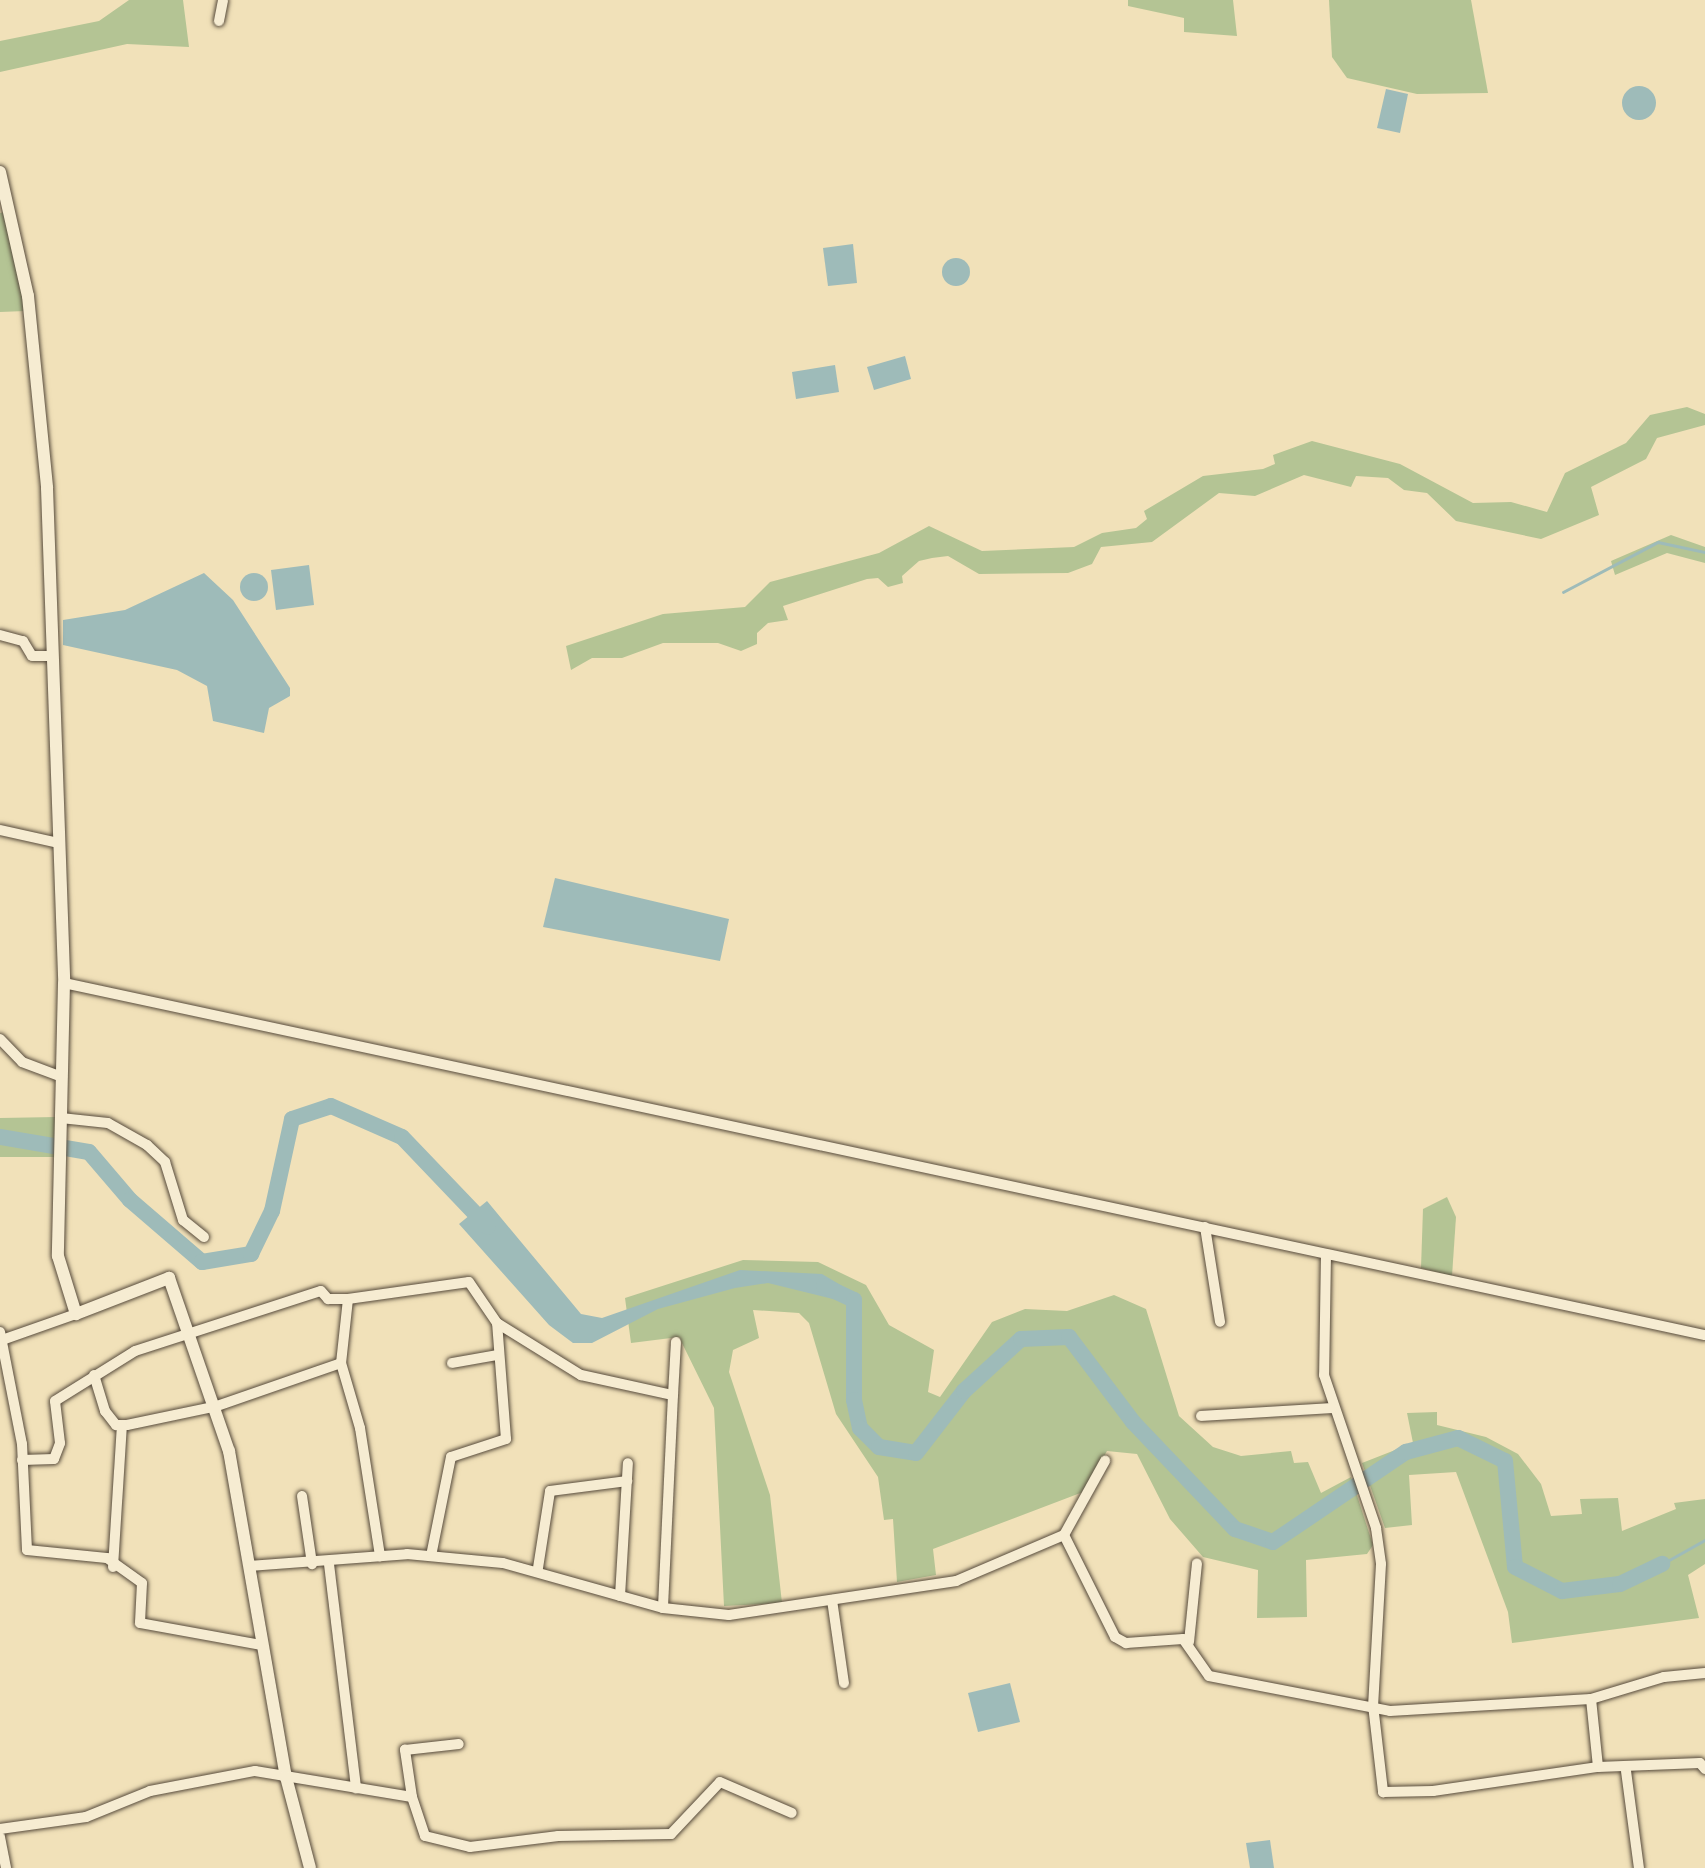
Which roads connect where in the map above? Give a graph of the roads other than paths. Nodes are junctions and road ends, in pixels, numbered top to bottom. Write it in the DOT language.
graph roads {
  1 [pos="223,0"];
  2 [pos="219,21"];
  3 [pos="0,172"];
  4 [pos="0,635"];
  5 [pos="53,656"];
  6 [pos="0,830"];
  7 [pos="58,843"];
  8 [pos="64,983"];
  9 [pos="0,1039"];
  10 [pos="62,1077"];
  11 [pos="61,1124"];
  12 [pos="1205,1227"];
  13 [pos="204,1237"];
  14 [pos="1326,1254"];
  15 [pos="348,1299"];
  16 [pos="76,1314"];
  17 [pos="1220,1322"];
  18 [pos="497,1323"];
  19 [pos="188,1331"];
  20 [pos="1705,1335"];
  21 [pos="1,1336"];
  22 [pos="676,1342"];
  23 [pos="497,1356"];
  24 [pos="341,1363"];
  25 [pos="452,1363"];
  26 [pos="94,1375"];
  27 [pos="673,1395"];
  28 [pos="217,1406"];
  29 [pos="1332,1408"];
  30 [pos="1201,1416"];
  31 [pos="122,1425"];
  32 [pos="22,1460"];
  33 [pos="1105,1461"];
  34 [pos="628,1463"];
  35 [pos="627,1481"];
  36 [pos="302,1496"];
  37 [pos="1064,1535"];
  38 [pos="380,1556"];
  39 [pos="431,1556"];
  40 [pos="1197,1563"];
  41 [pos="312,1564"];
  42 [pos="329,1564"];
  43 [pos="249,1566"];
  44 [pos="113,1567"];
  45 [pos="538,1568"];
  46 [pos="620,1596"];
  47 [pos="832,1600"];
  48 [pos="663,1608"];
  49 [pos="1189,1642"];
  50 [pos="261,1645"];
  51 [pos="1705,1673"];
  52 [pos="844,1683"];
  53 [pos="1591,1699"];
  54 [pos="1373,1705"];
  55 [pos="459,1744"];
  56 [pos="1598,1767"];
  57 [pos="1705,1769"];
  58 [pos="1626,1771"];
  59 [pos="286,1777"];
  60 [pos="356,1788"];
  61 [pos="412,1797"];
  62 [pos="792,1813"];
  63 [pos="0,1829"];
  64 [pos="0,1837"];
  65 [pos="6,1868"];
  66 [pos="310,1868"];
  67 [pos="1639,1868"];
  1 -- 2 [label="street"];
  3 -- 5 [label="street"];
  4 -- 5 [label="street"];
  5 -- 7 [label="street"];
  6 -- 7 [label="street"];
  7 -- 8 [label="street"];
  8 -- 10 [label="street"];
  8 -- 12 [label="street"];
  9 -- 10 [label="street"];
  10 -- 11 [label="street"];
  11 -- 13 [label="street"];
  11 -- 16 [label="street"];
  12 -- 14 [label="street"];
  12 -- 17 [label="street"];
  14 -- 20 [label="street"];
  14 -- 29 [label="street"];
  15 -- 18 [label="street"];
  15 -- 19 [label="street"];
  15 -- 24 [label="street"];
  16 -- 19 [label="street"];
  16 -- 21 [label="street"];
  18 -- 23 [label="street"];
  18 -- 27 [label="street"];
  19 -- 26 [label="street"];
  19 -- 28 [label="street"];
  21 -- 32 [label="street"];
  22 -- 27 [label="street"];
  23 -- 25 [label="street"];
  23 -- 39 [label="street"];
  24 -- 28 [label="street"];
  24 -- 38 [label="street"];
  26 -- 31 [label="street"];
  26 -- 32 [label="street"];
  27 -- 48 [label="street"];
  28 -- 31 [label="street"];
  28 -- 43 [label="street"];
  29 -- 30 [label="street"];
  29 -- 54 [label="street"];
  31 -- 44 [label="street"];
  32 -- 44 [label="street"];
  33 -- 37 [label="street"];
  34 -- 35 [label="street"];
  35 -- 45 [label="street"];
  35 -- 46 [label="street"];
  36 -- 41 [label="street"];
  37 -- 47 [label="street"];
  37 -- 49 [label="street"];
  38 -- 39 [label="street"];
  38 -- 42 [label="street"];
  39 -- 45 [label="street"];
  40 -- 49 [label="street"];
  41 -- 42 [label="street"];
  41 -- 43 [label="street"];
  42 -- 60 [label="street"];
  43 -- 50 [label="street"];
  44 -- 50 [label="street"];
  45 -- 46 [label="street"];
  46 -- 48 [label="street"];
  47 -- 48 [label="street"];
  47 -- 52 [label="street"];
  49 -- 54 [label="street"];
  50 -- 59 [label="street"];
  51 -- 53 [label="street"];
  53 -- 54 [label="street"];
  53 -- 56 [label="street"];
  54 -- 56 [label="street"];
  55 -- 61 [label="street"];
  56 -- 58 [label="street"];
  57 -- 58 [label="street"];
  58 -- 67 [label="street"];
  59 -- 60 [label="street"];
  59 -- 63 [label="street"];
  59 -- 66 [label="street"];
  60 -- 61 [label="street"];
  61 -- 62 [label="street"];
  64 -- 65 [label="street"];
}
